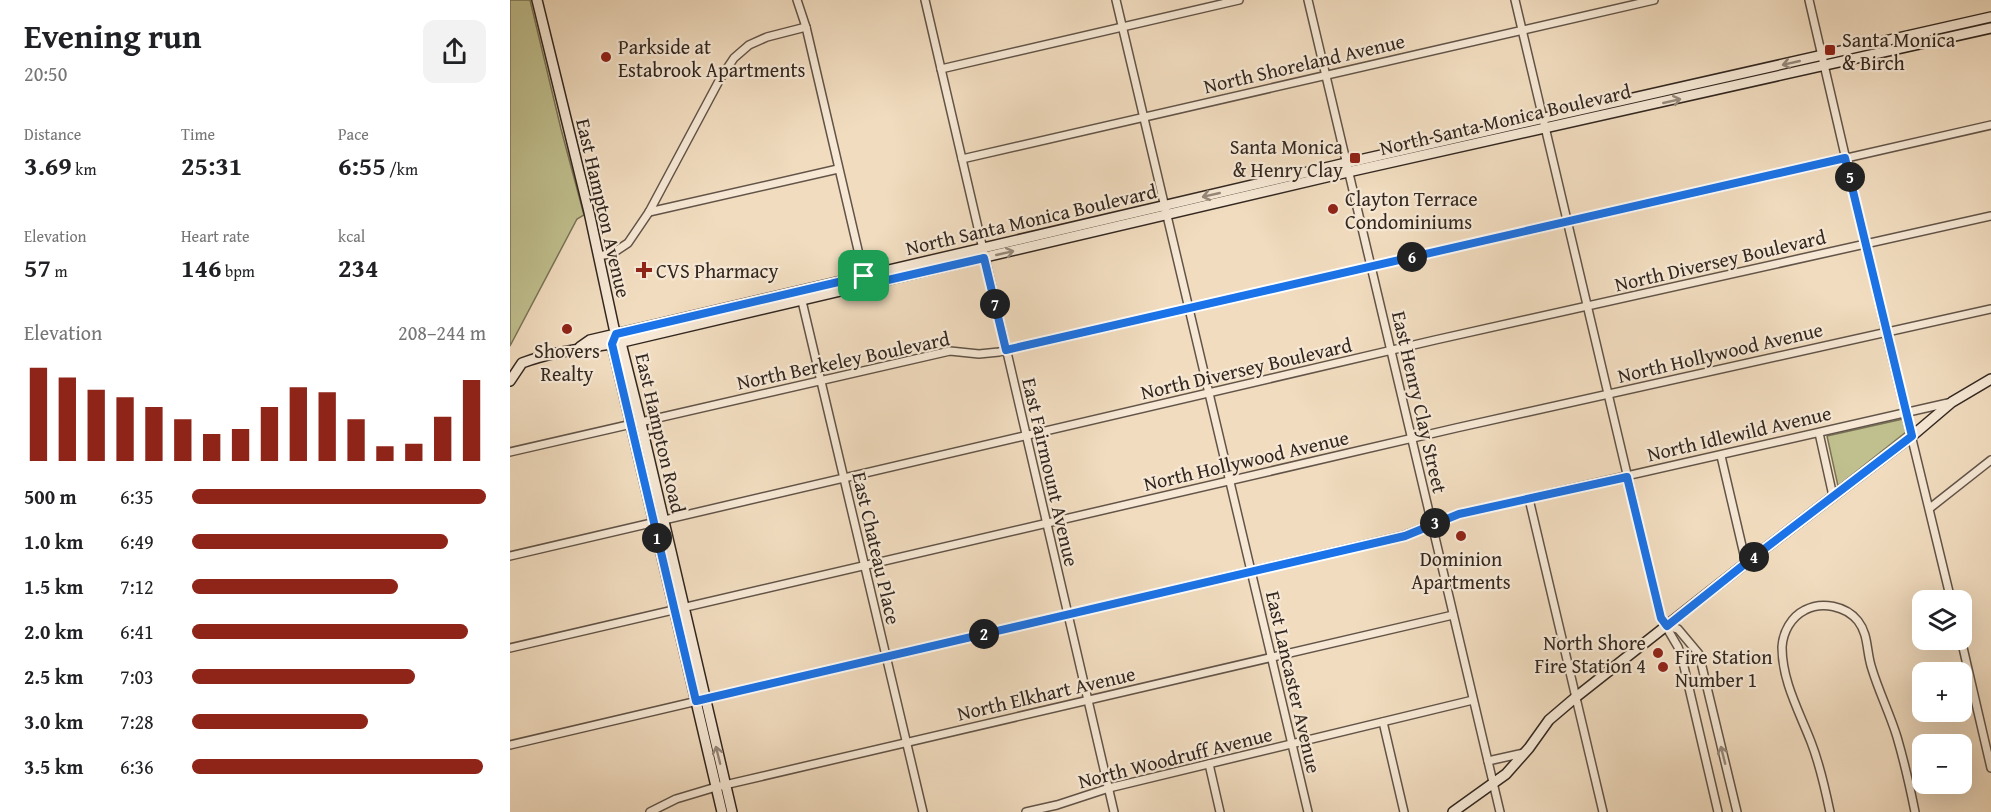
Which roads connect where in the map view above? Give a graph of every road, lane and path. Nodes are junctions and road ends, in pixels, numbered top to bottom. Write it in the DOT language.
graph roads {
  1 [pos="537,0"];
  2 [pos="797,0"];
  3 [pos="925,0"];
  4 [pos="1116,0"];
  5 [pos="1239,0"];
  6 [pos="1308,0"];
  7 [pos="1515,0"];
  8 [pos="1654,0"];
  9 [pos="1809,0"];
  10 [pos="1991,17"];
  11 [pos="806,27"];
  12 [pos="1122,27"];
  13 [pos="1991,27"];
  14 [pos="1522,30"];
  15 [pos="1823,61"];
  16 [pos="941,69"];
  17 [pos="1326,75"];
  18 [pos="1143,117"];
  19 [pos="1543,119"];
  20 [pos="1991,125"];
  21 [pos="1545,129"];
  22 [pos="1845,158"];
  23 [pos="962,159"];
  24 [pos="1347,168"];
  25 [pos="838,169"];
  26 [pos="1165,211"];
  27 [pos="649,212"];
  28 [pos="1991,216"];
  29 [pos="1566,222"];
  30 [pos="1866,244"];
  31 [pos="983,253"];
  32 [pos="599,256"];
  33 [pos="1371,266"];
  34 [pos="865,281"];
  35 [pos="801,296"];
  36 [pos="1587,307"];
  37 [pos="1188,309"];
  38 [pos="1991,309"];
  39 [pos="1886,332"];
  40 [pos="616,340"];
  41 [pos="1006,350"];
  42 [pos="1391,351"];
  43 [pos="821,380"];
  44 [pos="1991,380"];
  45 [pos="510,381"];
  46 [pos="1209,394"];
  47 [pos="1608,394"];
  48 [pos="1952,402"];
  49 [pos="1919,410"];
  50 [pos="1906,413"];
  51 [pos="1938,413"];
  52 [pos="636,424"];
  53 [pos="1819,433"];
  54 [pos="1912,436"];
  55 [pos="1026,437"];
  56 [pos="1412,439"];
  57 [pos="1899,445"];
  58 [pos="510,452"];
  59 [pos="1721,456"];
  60 [pos="1917,456"];
  61 [pos="1991,460"];
  62 [pos="1627,477"];
  63 [pos="844,478"];
  64 [pos="1230,481"];
  65 [pos="1833,496"];
  66 [pos="1529,499"];
  67 [pos="1930,508"];
  68 [pos="659,523"];
  69 [pos="1047,524"];
  70 [pos="1432,525"];
  71 [pos="510,556"];
  72 [pos="1746,563"];
  73 [pos="864,566"];
  74 [pos="1251,572"];
  75 [pos="1949,590"];
  76 [pos="679,609"];
  77 [pos="1068,614"];
  78 [pos="1453,615"];
  79 [pos="1667,626"];
  80 [pos="510,648"];
  81 [pos="1964,650"];
  82 [pos="886,657"];
  83 [pos="1271,658"];
  84 [pos="1576,698"];
  85 [pos="700,700"];
  86 [pos="1089,700"];
  87 [pos="1473,700"];
  88 [pos="1383,722"];
  89 [pos="906,743"];
  90 [pos="1292,744"];
  91 [pos="510,745"];
  92 [pos="1524,753"];
  93 [pos="1488,761"];
  94 [pos="1209,764"];
  95 [pos="1991,768"];
  96 [pos="1493,783"];
  97 [pos="721,786"];
  98 [pos="1109,788"];
  99 [pos="650,812"];
  100 [pos="722,812"];
  101 [pos="732,812"];
  102 [pos="923,812"];
  103 [pos="1026,812"];
  104 [pos="1114,812"];
  105 [pos="1220,812"];
  106 [pos="1308,812"];
  107 [pos="1404,812"];
  108 [pos="1453,812"];
  109 [pos="1500,812"];
  110 [pos="1603,812"];
  111 [pos="1718,812"];
  112 [pos="1737,812"];
  113 [pos="1830,812"];
  114 [pos="1915,812"];
  1 -- 32 [label="street, East Hampton Avenue"];
  2 -- 11 [label="street"];
  3 -- 16 [label="street, East Fairmount Avenue"];
  4 -- 12 [label="street, East Lancaster Avenue"];
  5 -- 12 [label="street"];
  6 -- 17 [label="street, East Henry Clay Street"];
  7 -- 14 [label="street"];
  8 -- 14 [label="street, North Shoreland Avenue"];
  9 -- 15 [label="street"];
  10 -- 15 [label="street, North Santa Monica Boulevard"];
  11 -- 25 [label="street"];
  11 -- 27 [label="street"];
  12 -- 16 [label="street"];
  12 -- 18 [label="street, East Lancaster Avenue"];
  13 -- 15 [label="street, North Santa Monica Boulevard"];
  14 -- 17 [label="street, North Shoreland Avenue"];
  14 -- 19 [label="street"];
  15 -- 19 [label="street, North Santa Monica Boulevard, one-way"];
  21 -- 15 [label="street, North Santa Monica Boulevard, one-way"];
  15 -- 22 [label="street"];
  16 -- 23 [label="street, East Fairmount Avenue"];
  17 -- 18 [label="street, North Shoreland Avenue"];
  17 -- 24 [label="street, East Henry Clay Street"];
  18 -- 23 [label="street, North Shoreland Avenue"];
  18 -- 26 [label="street, East Lancaster Avenue"];
  19 -- 21 [label="street"];
  19 -- 24 [label="street, North Santa Monica Boulevard"];
  20 -- 22 [label="street, North Berkeley Boulevard"];
  21 -- 24 [label="street, North Santa Monica Boulevard"];
  21 -- 29 [label="street"];
  22 -- 29 [label="street, North Berkeley Boulevard"];
  22 -- 30 [label="street"];
  23 -- 31 [label="street, East Fairmount Avenue"];
  24 -- 26 [label="street, North Santa Monica Boulevard"];
  24 -- 33 [label="street, East Henry Clay Street"];
  25 -- 27 [label="street"];
  25 -- 34 [label="street"];
  26 -- 31 [label="street, North Santa Monica Boulevard"];
  26 -- 37 [label="street, East Lancaster Avenue"];
  27 -- 32 [label="street"];
  28 -- 30 [label="street, North Diversey Boulevard"];
  29 -- 33 [label="street, North Berkeley Boulevard"];
  29 -- 36 [label="street"];
  30 -- 36 [label="street, North Diversey Boulevard"];
  30 -- 39 [label="street"];
  31 -- 34 [label="street, North Santa Monica Boulevard"];
  31 -- 41 [label="street, East Fairmount Avenue"];
  32 -- 40 [label="street, East Hampton Avenue"];
  33 -- 37 [label="street, North Berkeley Boulevard"];
  33 -- 42 [label="street, East Henry Clay Street"];
  34 -- 35 [label="street, North Santa Monica Boulevard"];
  35 -- 40 [label="street, North Santa Monica Boulevard"];
  35 -- 43 [label="street, East Chateau Place"];
  36 -- 42 [label="street, North Diversey Boulevard"];
  36 -- 47 [label="street"];
  37 -- 41 [label="street, North Berkeley Boulevard"];
  37 -- 46 [label="street, East Lancaster Avenue"];
  38 -- 39 [label="street, North Hollywood Avenue"];
  39 -- 47 [label="street, North Hollywood Avenue"];
  39 -- 50 [label="street"];
  40 -- 45 [label="street, North Santa Monica Boulevard"];
  40 -- 52 [label="street, East Hampton Road"];
  41 -- 43 [label="street, North Berkeley Boulevard"];
  41 -- 55 [label="street, East Fairmount Avenue"];
  42 -- 46 [label="street, North Diversey Boulevard"];
  42 -- 56 [label="street, East Henry Clay Street"];
  43 -- 52 [label="street, North Berkeley Boulevard"];
  43 -- 63 [label="street, East Chateau Place"];
  44 -- 48 [label="street, North Idlewild Avenue"];
  46 -- 55 [label="street, North Diversey Boulevard"];
  46 -- 64 [label="street, East Lancaster Avenue"];
  47 -- 56 [label="street, North Hollywood Avenue"];
  47 -- 62 [label="street"];
  48 -- 49 [label="street, North Idlewild Avenue"];
  48 -- 51 [label="street"];
  49 -- 50 [label="street, North Idlewild Avenue"];
  49 -- 51 [label="street"];
  50 -- 53 [label="street, North Idlewild Avenue"];
  50 -- 54 [label="street"];
  51 -- 54 [label="street"];
  52 -- 58 [label="street, North Berkeley Boulevard"];
  52 -- 68 [label="street, East Hampton Road"];
  53 -- 59 [label="street, North Idlewild Avenue"];
  53 -- 65 [label="street"];
  54 -- 57 [label="street"];
  54 -- 60 [label="street"];
  55 -- 63 [label="street, North Diversey Boulevard"];
  55 -- 69 [label="street, East Fairmount Avenue"];
  56 -- 64 [label="street, North Hollywood Avenue"];
  56 -- 70 [label="street, East Henry Clay Street"];
  57 -- 60 [label="street"];
  57 -- 65 [label="street"];
  59 -- 62 [label="street, North Idlewild Avenue"];
  59 -- 72 [label="street"];
  60 -- 67 [label="street"];
  61 -- 67 [label="street"];
  62 -- 66 [label="street, North Idlewild Avenue"];
  62 -- 79 [label="street"];
  63 -- 68 [label="street, North Diversey Boulevard"];
  63 -- 73 [label="street, East Chateau Place"];
  64 -- 69 [label="street, North Hollywood Avenue"];
  64 -- 74 [label="street, East Lancaster Avenue"];
  65 -- 72 [label="street"];
  66 -- 70 [label="street, North Idlewild Avenue"];
  66 -- 84 [label="street"];
  67 -- 75 [label="street"];
  68 -- 71 [label="street, North Diversey Boulevard"];
  68 -- 76 [label="street, East Hampton Road"];
  69 -- 73 [label="street, North Hollywood Avenue"];
  69 -- 77 [label="street, East Fairmount Avenue"];
  70 -- 74 [label="street, North Idlewild Avenue"];
  70 -- 78 [label="street, East Henry Clay Street"];
  72 -- 79 [label="street"];
  73 -- 76 [label="street, North Hollywood Avenue"];
  73 -- 82 [label="street, East Chateau Place"];
  74 -- 77 [label="street, North Idlewild Avenue"];
  74 -- 83 [label="street, East Lancaster Avenue"];
  76 -- 80 [label="street, North Hollywood Avenue"];
  76 -- 85 [label="street, East Hampton Road"];
  77 -- 82 [label="street, North Idlewild Avenue"];
  77 -- 86 [label="street, East Fairmount Avenue"];
  78 -- 83 [label="street, North Elkhart Avenue"];
  78 -- 87 [label="street, East Henry Clay Street"];
  79 -- 84 [label="street"];
  79 -- 111 [label="street"];
  112 -- 79 [label="street, one-way"];
  81 -- 95 [label="street"];
  82 -- 85 [label="street, North Idlewild Avenue"];
  82 -- 89 [label="street, East Chateau Place"];
  83 -- 86 [label="street, North Elkhart Avenue"];
  83 -- 90 [label="street, East Lancaster Avenue"];
  84 -- 92 [label="street"];
  84 -- 110 [label="street"];
  85 -- 91 [label="street, North Idlewild Avenue"];
  85 -- 97 [label="street, East Hampton Road"];
  86 -- 89 [label="street, North Elkhart Avenue"];
  86 -- 98 [label="street, East Fairmount Avenue"];
  87 -- 88 [label="street, North Woodruff Avenue"];
  87 -- 93 [label="street, East Henry Clay Street"];
  88 -- 90 [label="street, North Woodruff Avenue"];
  88 -- 107 [label="street"];
  89 -- 97 [label="street, North Elkhart Avenue"];
  89 -- 102 [label="street, East Chateau Place"];
  90 -- 94 [label="street, North Woodruff Avenue"];
  90 -- 106 [label="street, East Lancaster Avenue"];
  92 -- 93 [label="street"];
  92 -- 96 [label="street"];
  93 -- 96 [label="street, East Henry Clay Street"];
  94 -- 98 [label="street, North Woodruff Avenue"];
  94 -- 105 [label="street"];
  96 -- 108 [label="street"];
  96 -- 109 [label="street, East Henry Clay Street"];
  97 -- 99 [label="street, North Elkhart Avenue"];
  97 -- 100 [label="street, East Hampton Road"];
  97 -- 101 [label="street, East Hampton Road"];
  98 -- 103 [label="street, North Woodruff Avenue"];
  98 -- 104 [label="street, East Fairmount Avenue"];
  113 -- 114 [label="street"];
}
